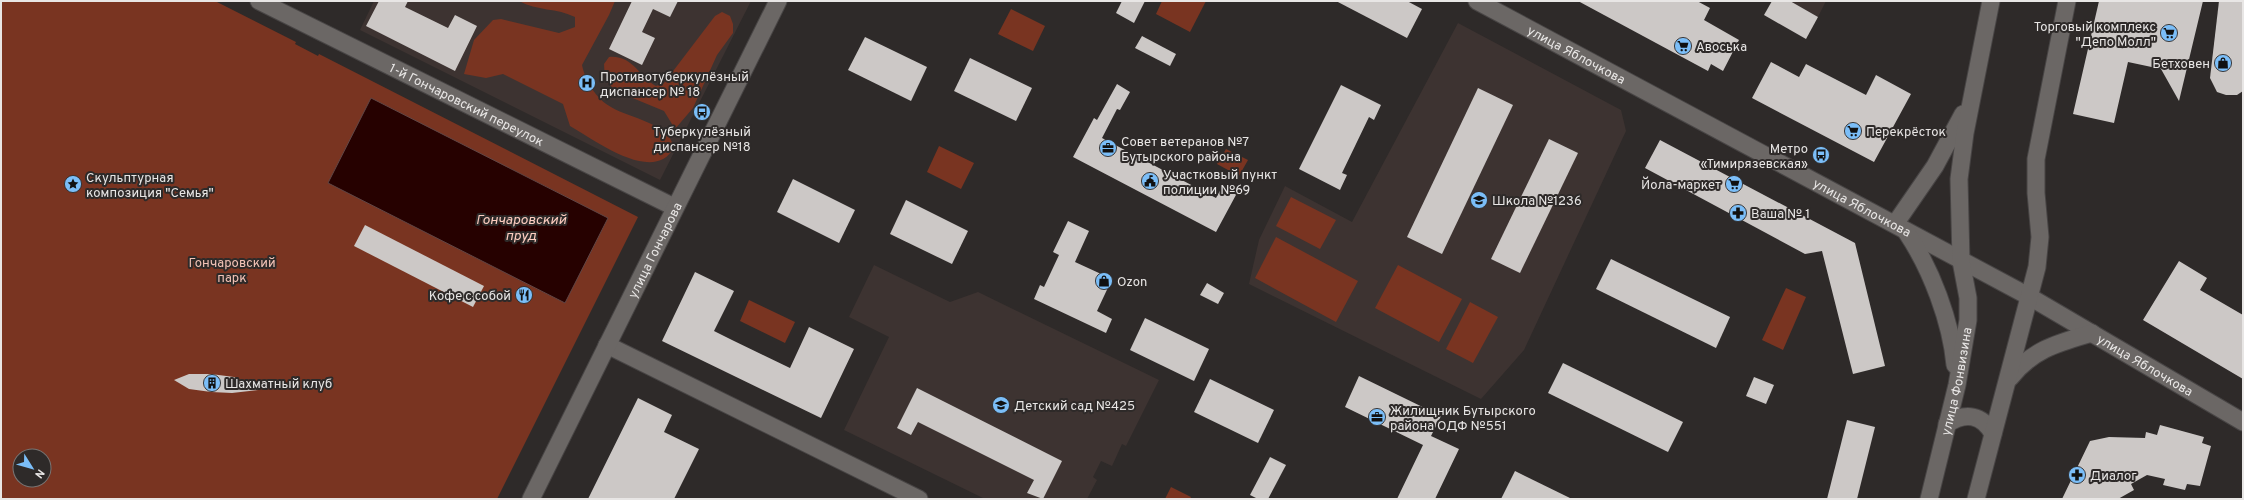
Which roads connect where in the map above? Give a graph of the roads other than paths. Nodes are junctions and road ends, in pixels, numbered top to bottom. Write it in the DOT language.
graph roads {
  1 [pos="259,1"];
  2 [pos="778,1"];
  3 [pos="1478,1"];
  4 [pos="1991,1"];
  5 [pos="2067,1"];
  6 [pos="1974,88"];
  7 [pos="674,207"];
  8 [pos="1900,227"];
  9 [pos="1962,261"];
  10 [pos="2030,297"];
  11 [pos="2092,333"];
  12 [pos="607,345"];
  13 [pos="2007,381"];
  14 [pos="1957,385"];
  15 [pos="2243,422"];
  16 [pos="1947,424"];
  17 [pos="1993,434"];
  18 [pos="531,499"];
  19 [pos="919,499"];
  20 [pos="1929,499"];
  21 [pos="1976,499"];
  1 -- 7 [label="street, 1-й Гончаровский переулок"];
  2 -- 7 [label="street, улица Гончарова"];
  3 -- 8 [label="street, улица Яблочкова"];
  4 -- 6 [label="street"];
  5 -- 10 [label="street"];
  6 -- 8 [label="street"];
  6 -- 9 [label="street, улица Фонвизина"];
  7 -- 12 [label="street, улица Гончарова"];
  8 -- 9 [label="street, улица Яблочкова"];
  8 -- 14 [label="street"];
  9 -- 10 [label="street, улица Яблочкова"];
  9 -- 14 [label="street, улица Фонвизина"];
  10 -- 11 [label="street, улица Яблочкова"];
  10 -- 13 [label="street"];
  11 -- 13 [label="street"];
  11 -- 15 [label="street, улица Яблочкова"];
  12 -- 18 [label="street, улица Гончарова"];
  12 -- 19 [label="street"];
  13 -- 17 [label="street"];
  14 -- 16 [label="street, улица Фонвизина"];
  16 -- 17 [label="street"];
  16 -- 20 [label="street, улица Фонвизина"];
  17 -- 21 [label="street"];
}
